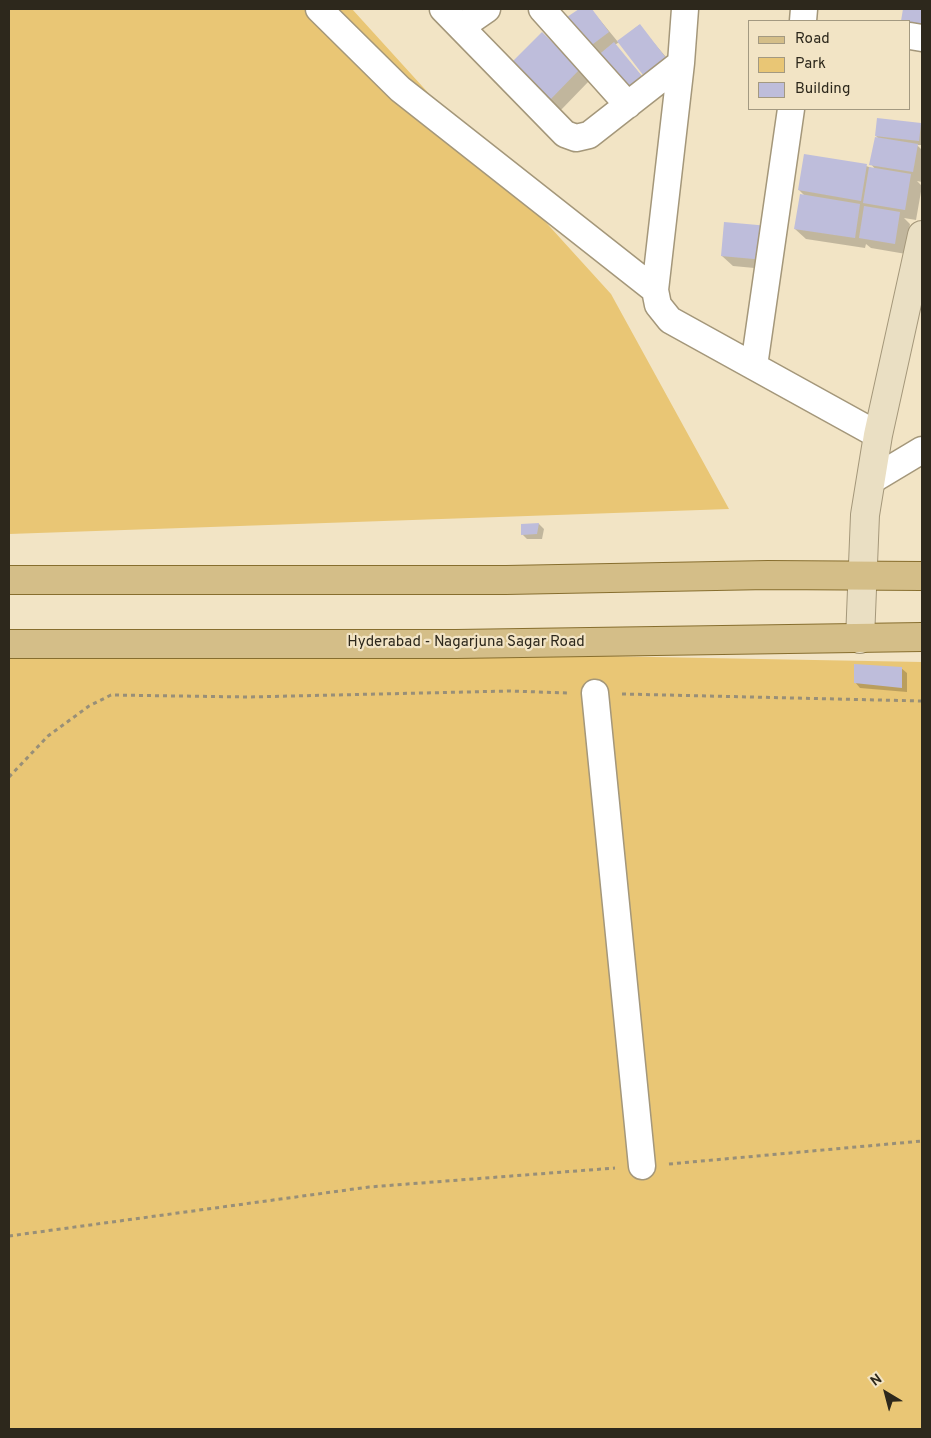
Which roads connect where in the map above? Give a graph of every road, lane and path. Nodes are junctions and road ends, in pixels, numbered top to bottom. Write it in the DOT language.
graph roads {
  1 [pos="319,9"];
  2 [pos="443,9"];
  3 [pos="487,9"];
  4 [pos="542,9"];
  5 [pos="685,9"];
  6 [pos="461,27"];
  7 [pos="681,63"];
  8 [pos="628,104"];
  9 [pos="791,110"];
  10 [pos="922,235"];
  11 [pos="655,290"];
  12 [pos="914,307"];
  13 [pos="754,366"];
  14 [pos="878,435"];
  15 [pos="922,450"];
  16 [pos="872,480"];
  17 [pos="862,576"];
  18 [pos="922,576"];
  19 [pos="9,580"];
  20 [pos="922,637"];
  21 [pos="860,638"];
  22 [pos="9,644"];
  23 [pos="594,693"];
  24 [pos="922,701"];
  25 [pos="9,777"];
  26 [pos="922,1141"];
  27 [pos="642,1166"];
  28 [pos="9,1236"];
  1 -- 11 [label="street"];
  2 -- 6 [label="street"];
  3 -- 6 [label="street"];
  4 -- 8 [label="street"];
  5 -- 7 [label="street"];
  6 -- 8 [label="street"];
  7 -- 8 [label="street"];
  7 -- 11 [label="street"];
  9 -- 13 [label="street"];
  10 -- 12 [label="street"];
  11 -- 13 [label="street"];
  12 -- 14 [label="street"];
  13 -- 14 [label="street"];
  14 -- 16 [label="street"];
  15 -- 16 [label="street"];
  16 -- 17 [label="street"];
  17 -- 18 [label="main road"];
  17 -- 19 [label="main road"];
  17 -- 21 [label="street"];
  20 -- 21 [label="main road, Hyderabad - Nagarjuna Sagar Road"];
  21 -- 22 [label="main road, Hyderabad - Nagarjuna Sagar Road"];
  23 -- 24 [label="path"];
  23 -- 25 [label="path"];
  23 -- 27 [label="street"];
  26 -- 27 [label="path"];
  27 -- 28 [label="path"];
}
